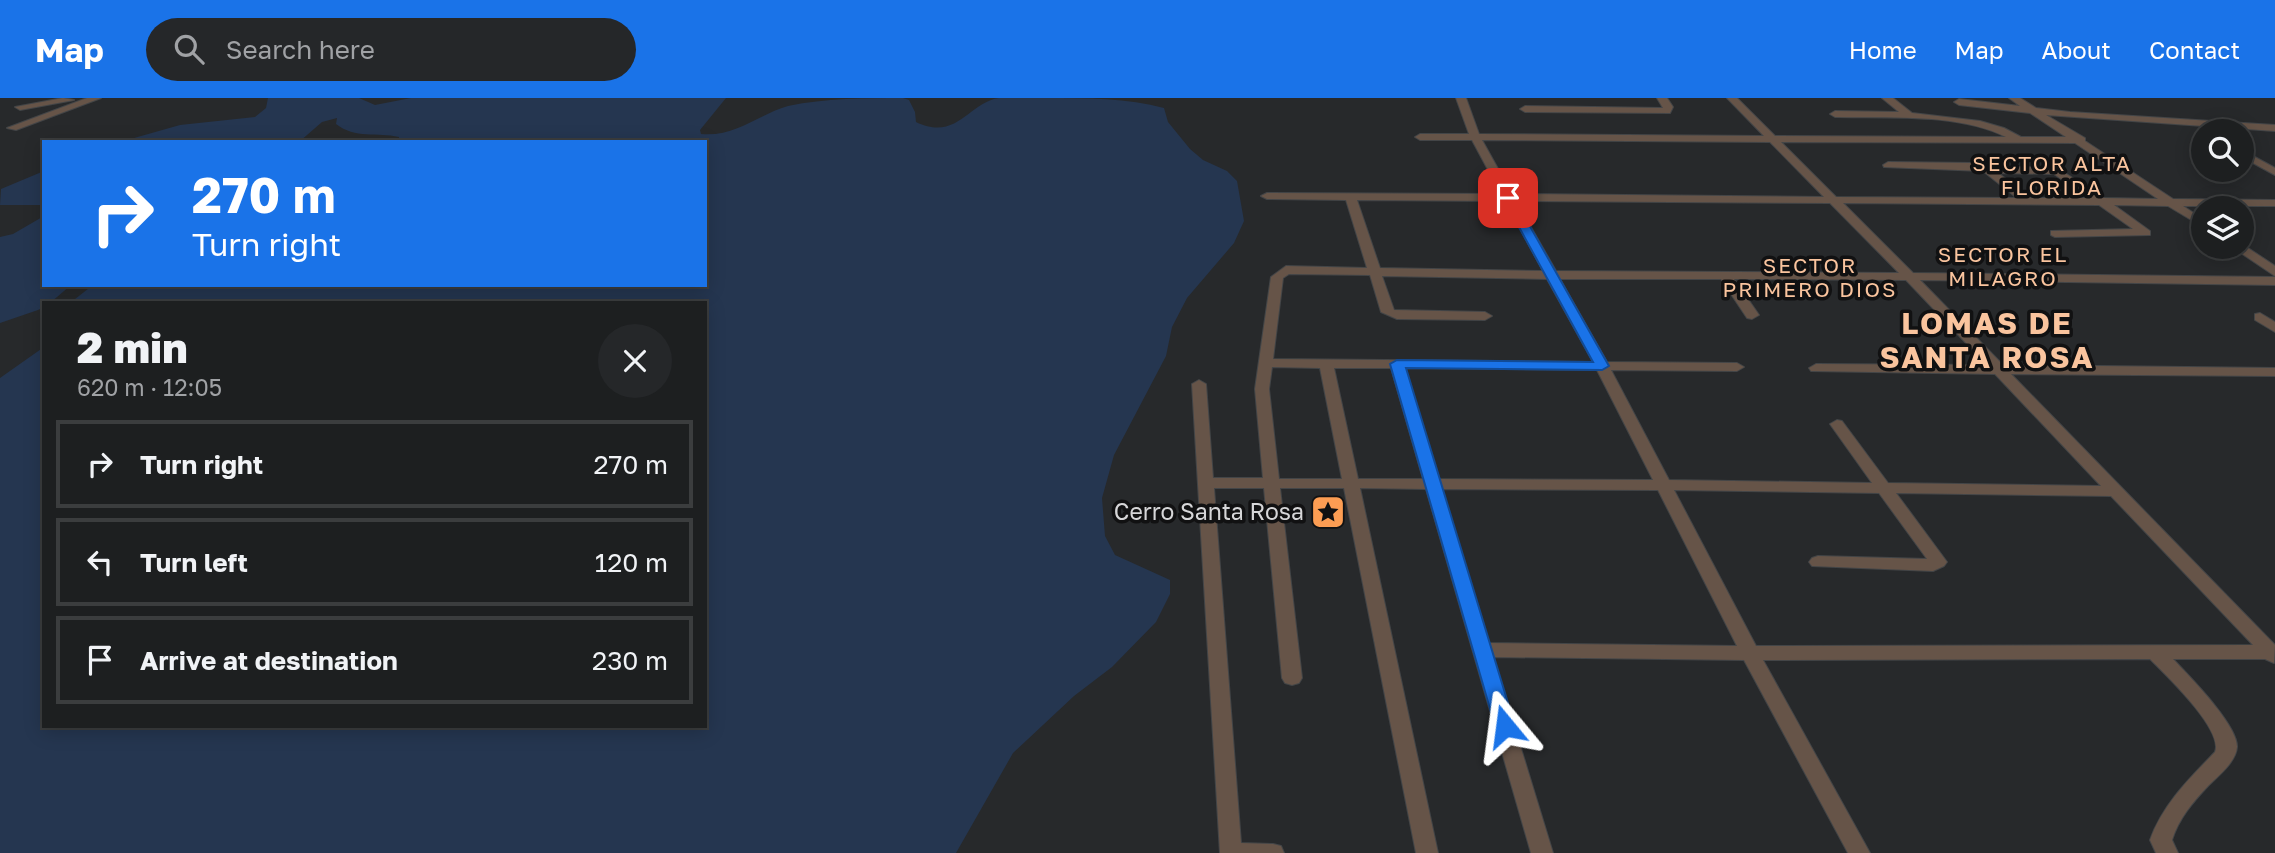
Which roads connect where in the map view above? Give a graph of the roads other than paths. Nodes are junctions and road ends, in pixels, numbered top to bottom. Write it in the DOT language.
graph roads {
  1 [pos="79,98"];
  2 [pos="96,98"];
  3 [pos="1461,98"];
  4 [pos="1662,98"];
  5 [pos="1732,98"];
  6 [pos="1887,98"];
  7 [pos="2014,98"];
  8 [pos="1959,102"];
  9 [pos="20,107"];
  10 [pos="1525,109"];
  11 [pos="2037,112"];
  12 [pos="1835,114"];
  13 [pos="1909,116"];
  14 [pos="2191,123"];
  15 [pos="1606,124"];
  16 [pos="2254,127"];
  17 [pos="12,128"];
  18 [pos="2275,128"];
  19 [pos="1420,138"];
  20 [pos="1475,138"];
  21 [pos="1769,138"];
  22 [pos="1939,139"];
  23 [pos="2019,140"];
  24 [pos="2081,140"];
  25 [pos="2254,160"];
  26 [pos="1888,165"];
  27 [pos="1973,166"];
  28 [pos="1987,169"];
  29 [pos="2275,172"];
  30 [pos="1267,196"];
  31 [pos="1350,196"];
  32 [pos="1508,198"];
  33 [pos="1831,200"];
  34 [pos="2028,201"];
  35 [pos="2101,201"];
  36 [pos="2170,202"];
  37 [pos="2275,203"];
  38 [pos="2191,215"];
  39 [pos="2054,233"];
  40 [pos="2254,258"];
  41 [pos="1374,270"];
  42 [pos="2275,272"];
  43 [pos="1552,275"];
  44 [pos="1908,275"];
  45 [pos="1726,277"];
  46 [pos="2275,281"];
  47 [pos="1752,315"];
  48 [pos="1485,316"];
  49 [pos="2260,317"];
  50 [pos="2275,328"];
  51 [pos="1264,363"];
  52 [pos="1326,364"];
  53 [pos="1397,364"];
  54 [pos="1602,366"];
  55 [pos="1737,367"];
  56 [pos="1816,368"];
  57 [pos="1995,369"];
  58 [pos="2275,372"];
  59 [pos="1199,384"];
  60 [pos="1837,424"];
  61 [pos="1205,483"];
  62 [pos="1271,483"];
  63 [pos="1351,484"];
  64 [pos="1432,484"];
  65 [pos="1664,485"];
  66 [pos="1883,489"];
  67 [pos="2115,491"];
  68 [pos="1818,562"];
  69 [pos="1483,650"];
  70 [pos="2154,651"];
  71 [pos="1750,653"];
  72 [pos="2272,655"];
  73 [pos="1292,678"];
  74 [pos="1231,853"];
  75 [pos="1273,853"];
  76 [pos="1427,853"];
  77 [pos="1542,853"];
  78 [pos="1859,853"];
  79 [pos="2167,853"];
  1 -- 9 [label="street"];
  2 -- 17 [label="street"];
  3 -- 20 [label="street"];
  4 -- 15 [label="street"];
  5 -- 21 [label="street"];
  6 -- 13 [label="street"];
  7 -- 11 [label="street"];
  8 -- 11 [label="street"];
  10 -- 15 [label="street"];
  11 -- 14 [label="street"];
  11 -- 24 [label="street"];
  12 -- 13 [label="street"];
  13 -- 22 [label="street"];
  13 -- 23 [label="street"];
  15 -- 20 [label="street"];
  15 -- 21 [label="street"];
  16 -- 18 [label="street"];
  19 -- 20 [label="street"];
  20 -- 32 [label="street"];
  21 -- 22 [label="street"];
  21 -- 33 [label="street"];
  22 -- 23 [label="street"];
  22 -- 27 [label="street"];
  23 -- 24 [label="street"];
  24 -- 36 [label="street"];
  25 -- 29 [label="street"];
  26 -- 27 [label="street"];
  27 -- 28 [label="street"];
  28 -- 34 [label="street"];
  28 -- 35 [label="street"];
  30 -- 31 [label="street"];
  31 -- 32 [label="street"];
  31 -- 41 [label="street"];
  32 -- 33 [label="street"];
  32 -- 43 [label="street"];
  33 -- 34 [label="street"];
  33 -- 44 [label="street"];
  34 -- 35 [label="street"];
  35 -- 36 [label="street"];
  35 -- 39 [label="street"];
  36 -- 37 [label="street"];
  36 -- 38 [label="street"];
  40 -- 42 [label="street"];
  41 -- 43 [label="street"];
  41 -- 48 [label="street"];
  41 -- 51 [label="street"];
  43 -- 45 [label="street"];
  43 -- 54 [label="street"];
  44 -- 45 [label="street"];
  44 -- 46 [label="street"];
  44 -- 57 [label="street"];
  45 -- 47 [label="street"];
  49 -- 50 [label="street"];
  51 -- 52 [label="street"];
  51 -- 62 [label="street"];
  52 -- 53 [label="street"];
  52 -- 63 [label="street"];
  53 -- 54 [label="street"];
  53 -- 64 [label="street"];
  54 -- 55 [label="street"];
  54 -- 65 [label="street"];
  56 -- 57 [label="street"];
  57 -- 58 [label="street"];
  57 -- 67 [label="street"];
  59 -- 61 [label="street"];
  60 -- 66 [label="street"];
  61 -- 62 [label="street"];
  61 -- 74 [label="street"];
  62 -- 63 [label="street"];
  62 -- 73 [label="street"];
  63 -- 64 [label="street"];
  63 -- 76 [label="street"];
  64 -- 65 [label="street"];
  64 -- 69 [label="street"];
  65 -- 66 [label="street"];
  65 -- 71 [label="street"];
  66 -- 67 [label="street"];
  66 -- 68 [label="street"];
  67 -- 72 [label="street"];
  69 -- 71 [label="street"];
  69 -- 77 [label="street"];
  70 -- 71 [label="street"];
  70 -- 72 [label="street"];
  70 -- 79 [label="street"];
  71 -- 78 [label="street"];
  74 -- 75 [label="street"];
}
